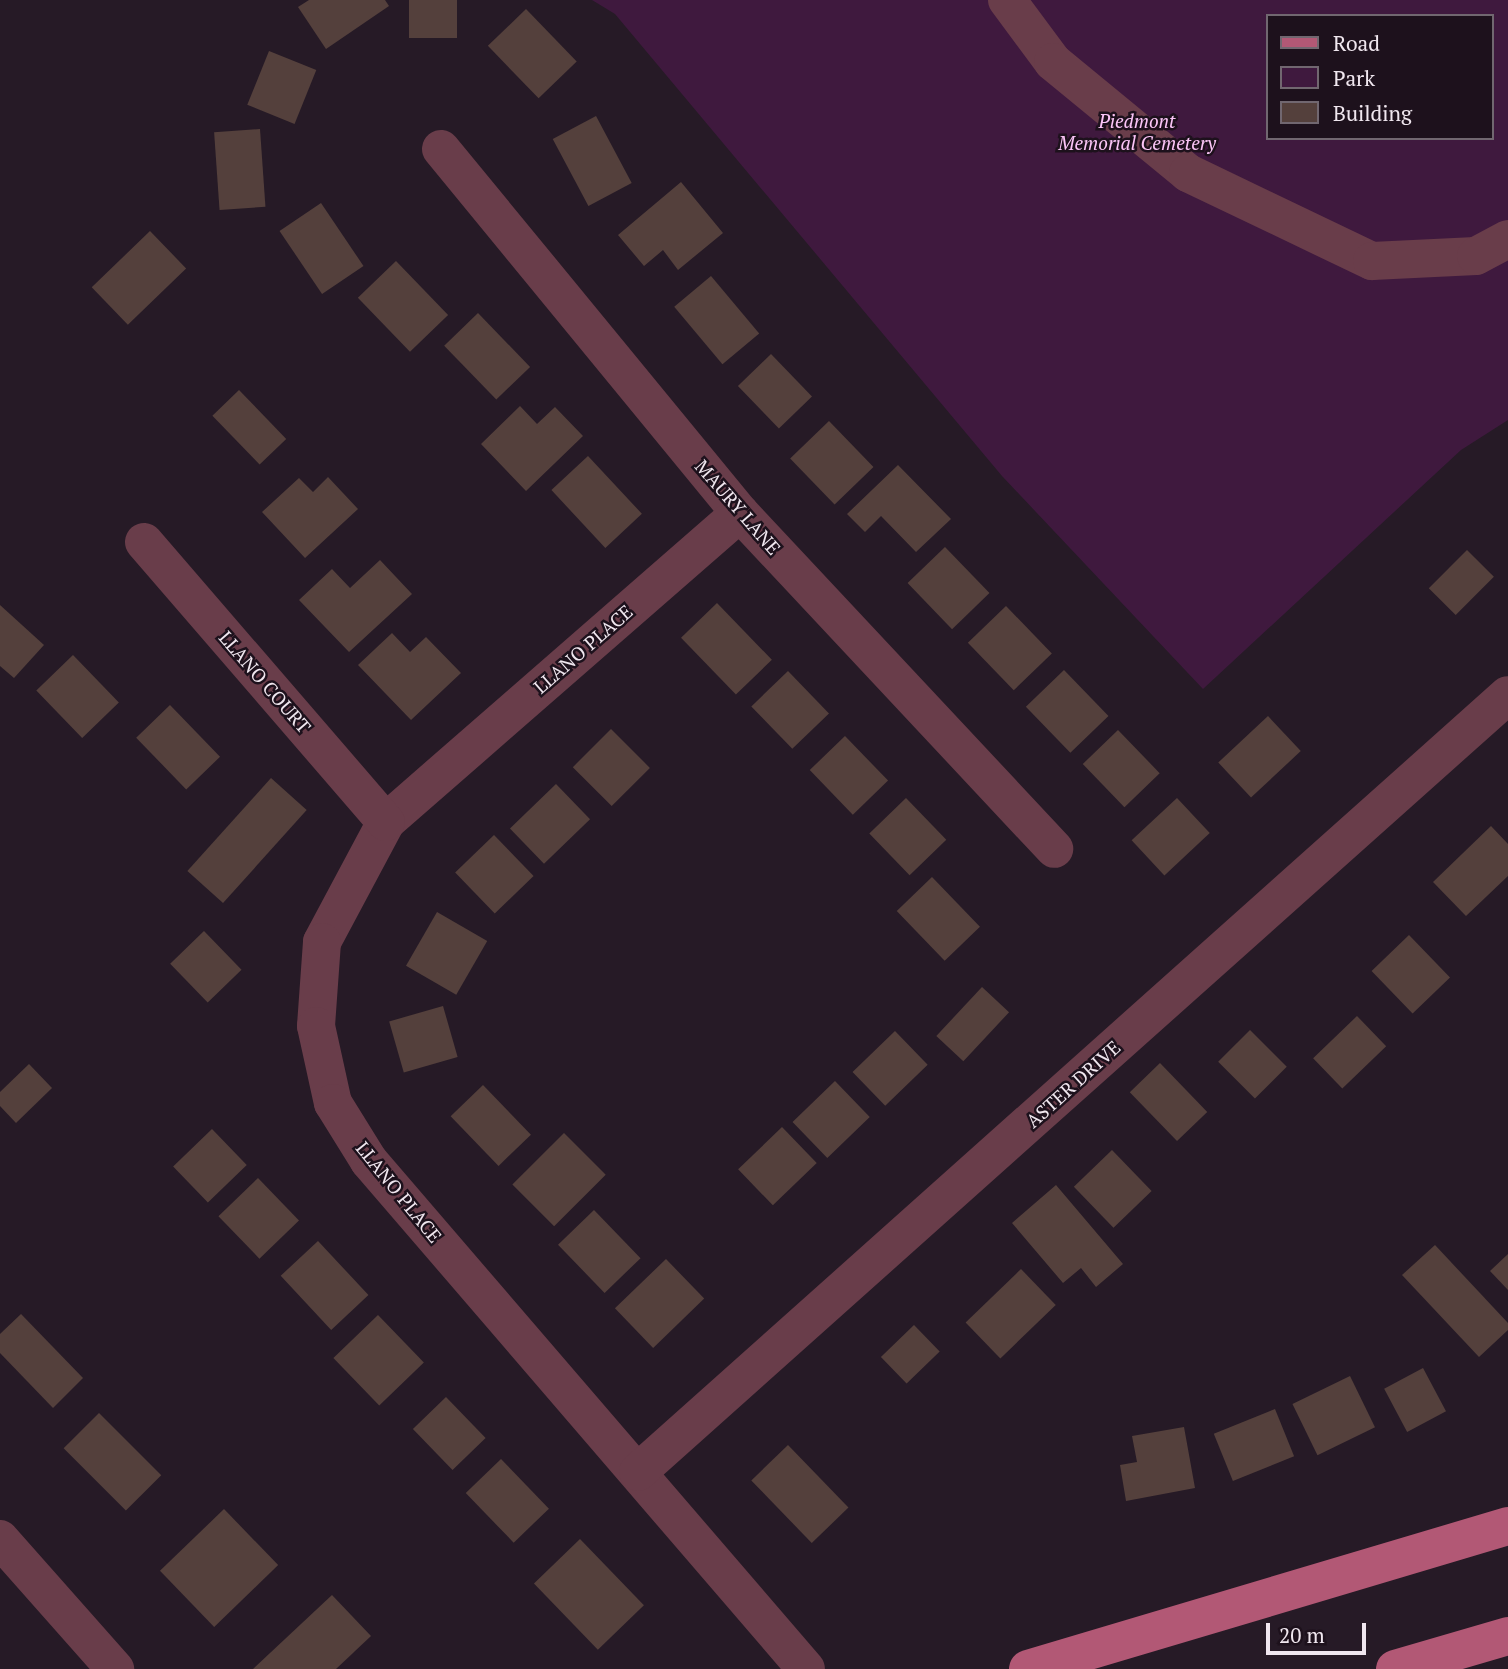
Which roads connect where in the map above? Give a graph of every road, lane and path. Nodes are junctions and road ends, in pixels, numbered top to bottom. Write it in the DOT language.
graph roads {
  1 [pos="1007,0"];
  2 [pos="441,149"];
  3 [pos="1508,239"];
  4 [pos="740,513"];
  5 [pos="144,542"];
  6 [pos="1508,695"];
  7 [pos="386,822"];
  8 [pos="1054,849"];
  9 [pos="638,1472"];
  10 [pos="1508,1526"];
  11 [pos="0,1539"];
  12 [pos="1508,1636"];
  13 [pos="116,1669"];
  14 [pos="806,1669"];
  15 [pos="1028,1669"];
  16 [pos="1395,1669"];
  1 -- 3 [label="street"];
  2 -- 4 [label="street, MAURY LANE"];
  4 -- 7 [label="street, LLANO PLACE"];
  4 -- 8 [label="street, MAURY LANE"];
  5 -- 7 [label="street, LLANO COURT"];
  6 -- 9 [label="street, ASTER DRIVE"];
  7 -- 9 [label="street, LLANO PLACE"];
  9 -- 14 [label="street, LLANO PLACE"];
  10 -- 15 [label="main road"];
  11 -- 13 [label="street"];
  12 -- 16 [label="main road"];
}
